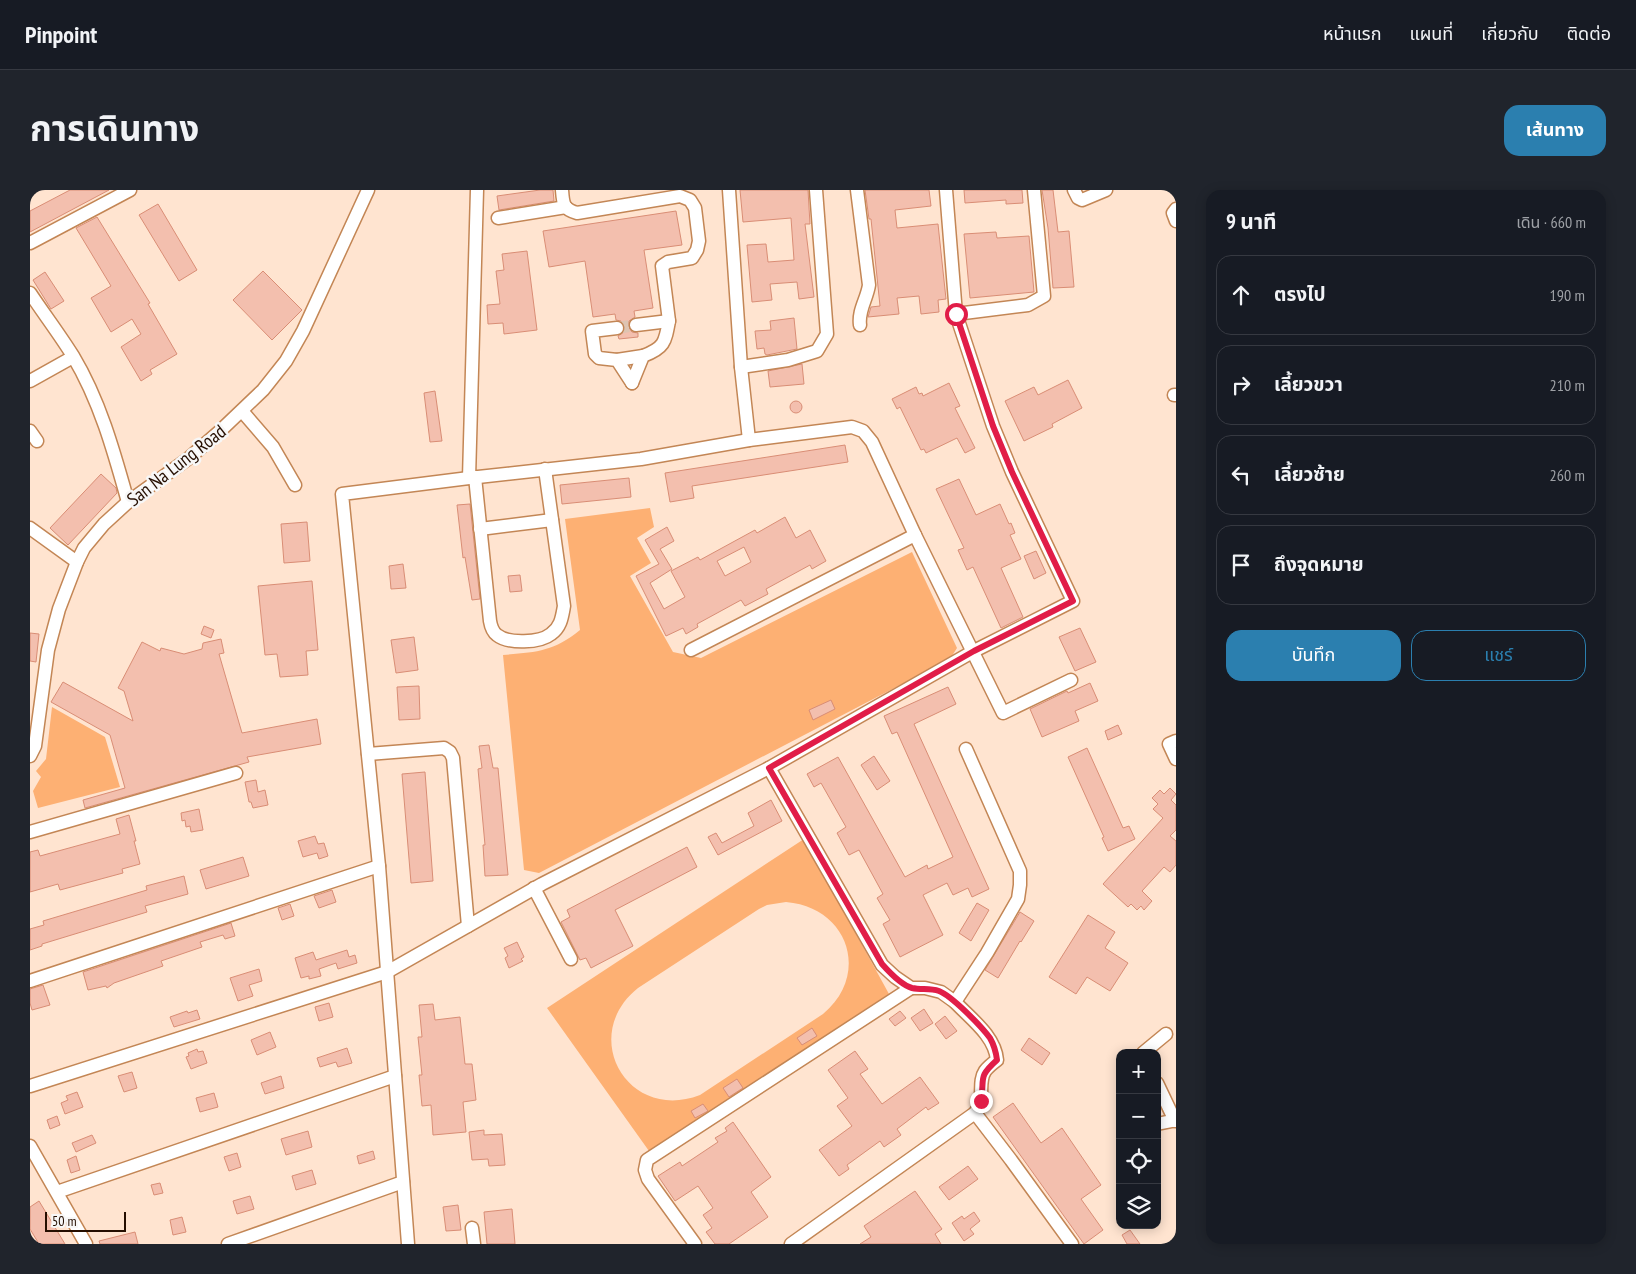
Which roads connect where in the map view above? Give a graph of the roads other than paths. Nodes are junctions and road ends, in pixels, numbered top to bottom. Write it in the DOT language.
graph roads {
  1 [pos="130,190"];
  2 [pos="368,190"];
  3 [pos="477,190"];
  4 [pos="562,190"];
  5 [pos="729,190"];
  6 [pos="816,190"];
  7 [pos="858,190"];
  8 [pos="946,190"];
  9 [pos="1034,190"];
  10 [pos="1074,190"];
  11 [pos="1106,190"];
  12 [pos="655,195"];
  13 [pos="566,207"];
  14 [pos="1176,208"];
  15 [pos="498,218"];
  16 [pos="1176,221"];
  17 [pos="30,243"];
  18 [pos="30,293"];
  19 [pos="956,314"];
  20 [pos="669,321"];
  21 [pos="860,324"];
  22 [pos="636,325"];
  23 [pos="617,328"];
  24 [pos="643,356"];
  25 [pos="73,357"];
  26 [pos="617,360"];
  27 [pos="741,367"];
  28 [pos="30,381"];
  29 [pos="242,411"];
  30 [pos="748,440"];
  31 [pos="545,469"];
  32 [pos="472,477"];
  33 [pos="295,485"];
  34 [pos="128,502"];
  35 [pos="552,520"];
  36 [pos="30,528"];
  37 [pos="480,529"];
  38 [pos="916,535"];
  39 [pos="77,562"];
  40 [pos="691,650"];
  41 [pos="974,651"];
  42 [pos="1071,680"];
  43 [pos="1173,743"];
  44 [pos="966,749"];
  45 [pos="368,754"];
  46 [pos="30,756"];
  47 [pos="1176,759"];
  48 [pos="769,768"];
  49 [pos="236,773"];
  50 [pos="30,832"];
  51 [pos="379,866"];
  52 [pos="534,888"];
  53 [pos="468,926"];
  54 [pos="571,959"];
  55 [pos="387,972"];
  56 [pos="30,981"];
  57 [pos="911,988"];
  58 [pos="955,1002"];
  59 [pos="1166,1034"];
  60 [pos="1148,1049"];
  61 [pos="395,1076"];
  62 [pos="30,1086"];
  63 [pos="1161,1091"];
  64 [pos="975,1113"];
  65 [pos="1175,1120"];
  66 [pos="1161,1123"];
  67 [pos="30,1146"];
  68 [pos="403,1182"];
  69 [pos="57,1192"];
  70 [pos="472,1228"];
  71 [pos="86,1244"];
  72 [pos="228,1244"];
  73 [pos="408,1244"];
  74 [pos="474,1244"];
  75 [pos="695,1244"];
  76 [pos="791,1244"];
  77 [pos="1072,1244"];
  1 -- 17 [label="street"];
  2 -- 29 [label="street, San Na Lung Road"];
  3 -- 32 [label="street"];
  4 -- 13 [label="street"];
  5 -- 27 [label="street"];
  6 -- 27 [label="street"];
  7 -- 21 [label="street"];
  8 -- 19 [label="street"];
  9 -- 19 [label="street"];
  10 -- 11 [label="street"];
  12 -- 13 [label="street"];
  12 -- 20 [label="street"];
  13 -- 15 [label="street"];
  14 -- 16 [label="street"];
  18 -- 25 [label="street"];
  19 -- 41 [label="street"];
  20 -- 22 [label="street"];
  20 -- 24 [label="street"];
  23 -- 26 [label="street"];
  24 -- 26 [label="street"];
  24 -- 26 [label="street"];
  25 -- 28 [label="street"];
  25 -- 34 [label="street"];
  27 -- 30 [label="street"];
  29 -- 33 [label="street"];
  29 -- 34 [label="street, San Na Lung Road"];
  30 -- 31 [label="street"];
  30 -- 38 [label="street"];
  31 -- 32 [label="street"];
  31 -- 35 [label="street"];
  32 -- 37 [label="street"];
  32 -- 45 [label="street"];
  34 -- 39 [label="street, San Na Lung Road"];
  35 -- 37 [label="street"];
  35 -- 37 [label="street"];
  36 -- 39 [label="street"];
  38 -- 40 [label="street"];
  38 -- 41 [label="street"];
  39 -- 46 [label="street, San Na Lung Road"];
  41 -- 42 [label="street"];
  41 -- 48 [label="street"];
  43 -- 47 [label="street"];
  44 -- 58 [label="street"];
  45 -- 51 [label="street"];
  45 -- 53 [label="street"];
  48 -- 52 [label="street"];
  48 -- 57 [label="street"];
  49 -- 50 [label="street"];
  51 -- 55 [label="street"];
  51 -- 56 [label="street"];
  52 -- 53 [label="street"];
  52 -- 54 [label="street"];
  53 -- 55 [label="street"];
  55 -- 61 [label="street"];
  55 -- 62 [label="street"];
  57 -- 58 [label="street"];
  57 -- 75 [label="street"];
  58 -- 64 [label="street"];
  59 -- 60 [label="street"];
  61 -- 68 [label="street"];
  61 -- 69 [label="street"];
  63 -- 65 [label="street"];
  64 -- 76 [label="street"];
  64 -- 77 [label="street"];
  65 -- 66 [label="street"];
  67 -- 69 [label="street"];
  68 -- 72 [label="street"];
  68 -- 73 [label="street"];
  69 -- 71 [label="street"];
  70 -- 74 [label="street"];
}
